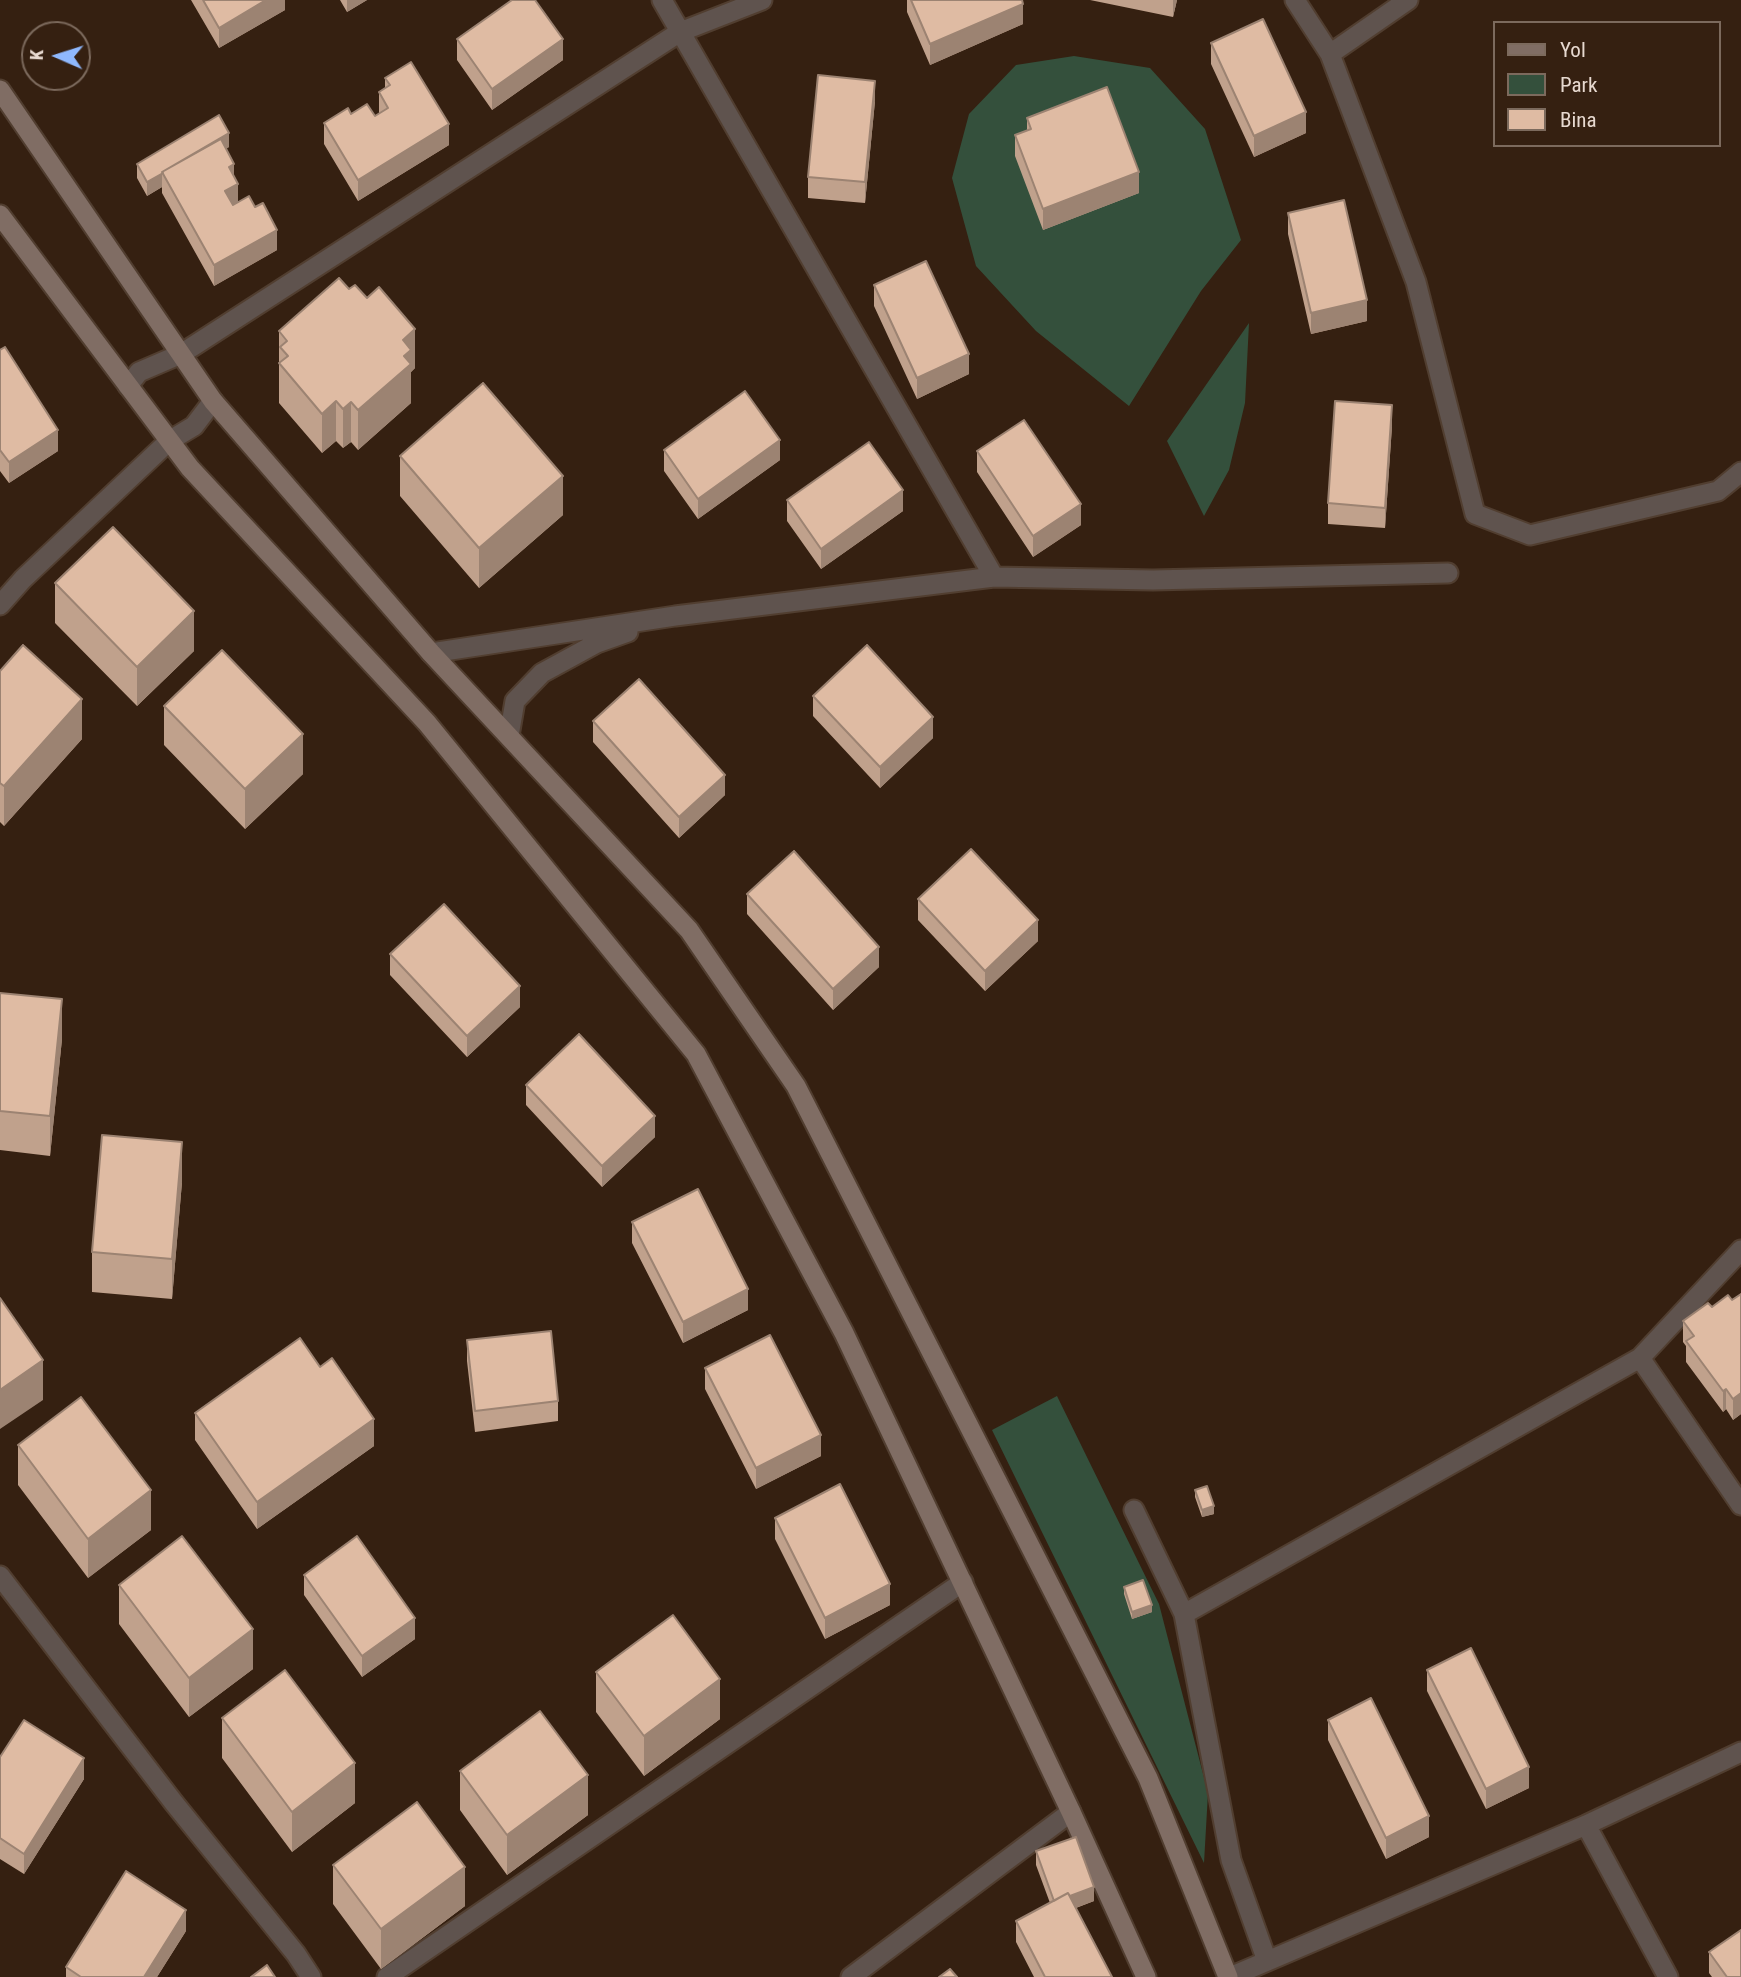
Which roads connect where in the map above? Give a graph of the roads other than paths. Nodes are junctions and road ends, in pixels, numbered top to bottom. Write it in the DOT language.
graph roads {
  1 [pos="662,0"];
  2 [pos="762,0"];
  3 [pos="1295,0"];
  4 [pos="1408,0"];
  5 [pos="680,32"];
  6 [pos="1330,54"];
  7 [pos="0,90"];
  8 [pos="0,215"];
  9 [pos="181,354"];
  10 [pos="128,386"];
  11 [pos="213,401"];
  12 [pos="169,441"];
  13 [pos="1741,472"];
  14 [pos="1448,573"];
  15 [pos="994,578"];
  16 [pos="0,605"];
  17 [pos="676,616"];
  18 [pos="430,653"];
  19 [pos="509,737"];
  20 [pos="1741,1250"];
  21 [pos="1640,1358"];
  22 [pos="1741,1505"];
  23 [pos="1134,1510"];
  24 [pos="0,1576"];
  25 [pos="963,1582"];
  26 [pos="1184,1615"];
  27 [pos="1741,1752"];
  28 [pos="1071,1812"];
  29 [pos="1586,1825"];
  30 [pos="1267,1961"];
  31 [pos="311,1977"];
  32 [pos="387,1977"];
  33 [pos="851,1977"];
  34 [pos="1146,1977"];
  35 [pos="1229,1977"];
  36 [pos="1668,1977"];
  1 -- 5 [label="street"];
  2 -- 5 [label="street"];
  3 -- 6 [label="street"];
  4 -- 6 [label="street"];
  5 -- 9 [label="street"];
  5 -- 15 [label="street"];
  6 -- 13 [label="street"];
  7 -- 9 [label="main road"];
  8 -- 10 [label="main road"];
  9 -- 10 [label="street"];
  9 -- 11 [label="main road"];
  10 -- 12 [label="main road"];
  11 -- 12 [label="street"];
  11 -- 18 [label="main road"];
  12 -- 16 [label="street"];
  12 -- 25 [label="main road"];
  14 -- 15 [label="street"];
  15 -- 17 [label="street"];
  17 -- 18 [label="street"];
  17 -- 19 [label="street"];
  18 -- 19 [label="main road"];
  19 -- 35 [label="main road"];
  20 -- 21 [label="street"];
  21 -- 22 [label="street"];
  21 -- 26 [label="street"];
  23 -- 26 [label="street"];
  24 -- 31 [label="street"];
  25 -- 28 [label="main road"];
  25 -- 32 [label="street"];
  26 -- 30 [label="street"];
  27 -- 29 [label="street"];
  28 -- 33 [label="street"];
  28 -- 34 [label="main road"];
  29 -- 30 [label="street"];
  29 -- 36 [label="street"];
  30 -- 35 [label="street"];
}
